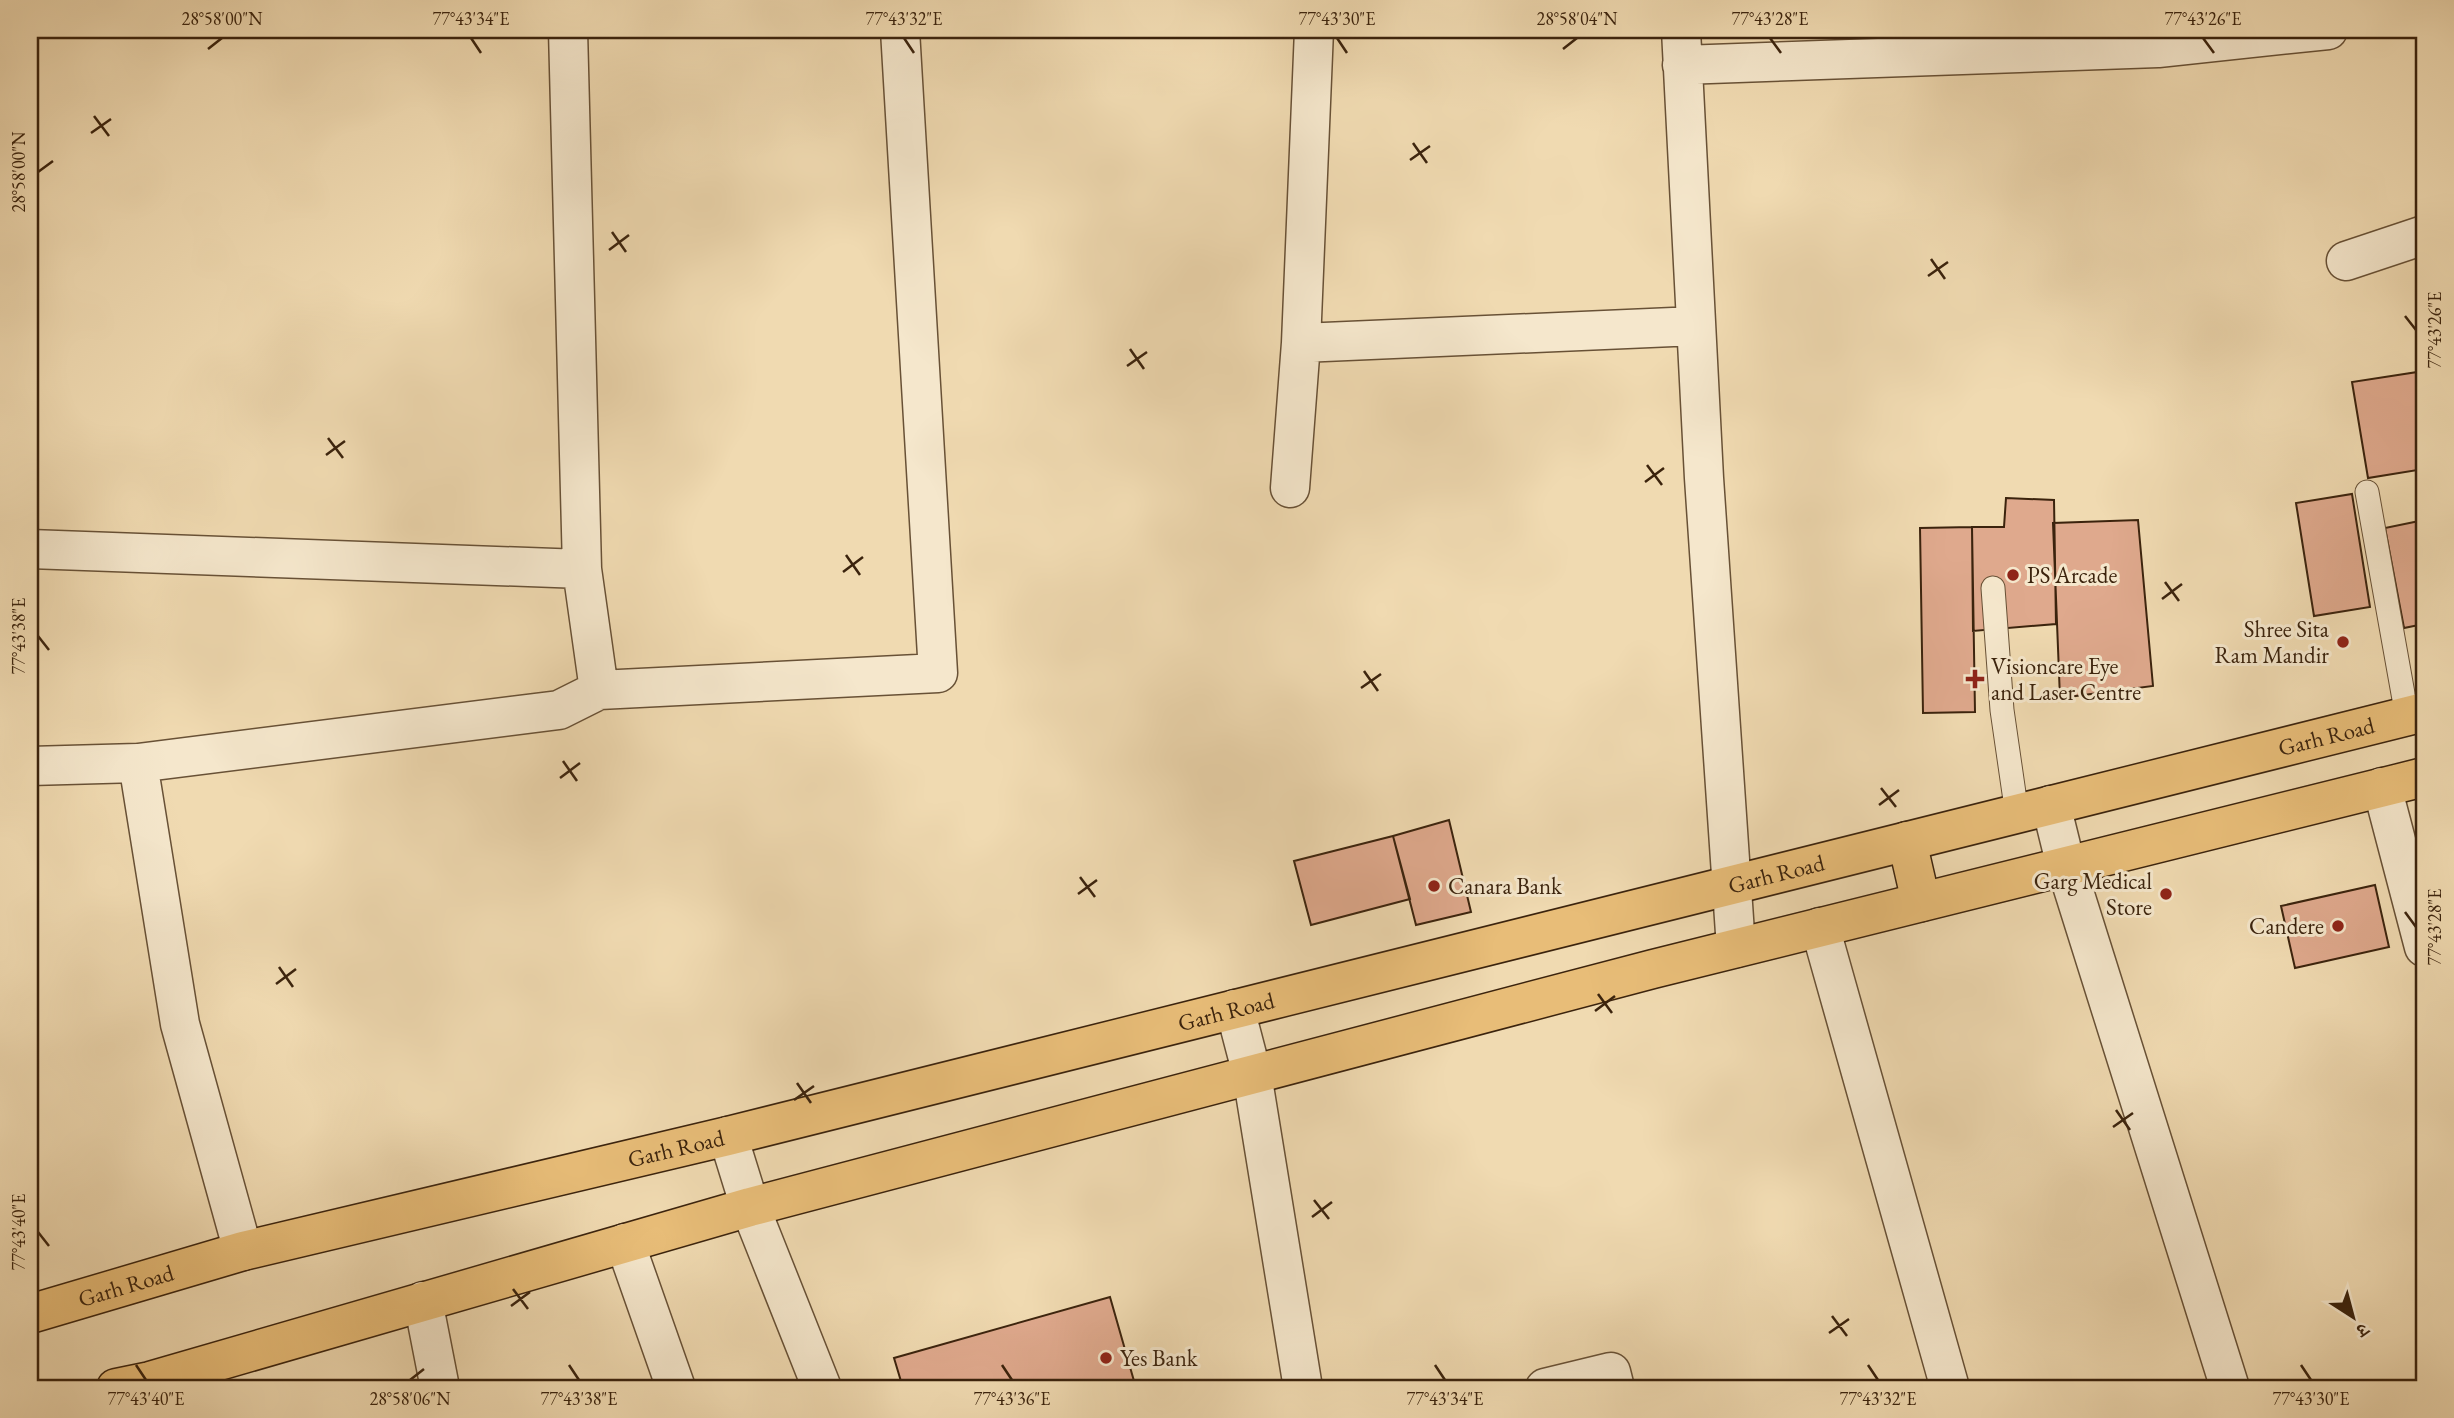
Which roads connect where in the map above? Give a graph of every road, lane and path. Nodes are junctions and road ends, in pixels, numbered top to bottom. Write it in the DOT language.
graph roads {
  1 [pos="568,30"];
  2 [pos="900,30"];
  3 [pos="1314,30"];
  4 [pos="2328,30"];
  5 [pos="1682,48"];
  6 [pos="2424,234"];
  7 [pos="2346,261"];
  8 [pos="1696,326"];
  9 [pos="1301,342"];
  10 [pos="1290,488"];
  11 [pos="2367,492"];
  12 [pos="30,549"];
  13 [pos="582,569"];
  14 [pos="1993,588"];
  15 [pos="599,690"];
  16 [pos="2415,714"];
  17 [pos="138,763"];
  18 [pos="30,766"];
  19 [pos="2424,777"];
  20 [pos="2382,787"];
  21 [pos="2034,810"];
  22 [pos="1907,841"];
  23 [pos="2066,866"];
  24 [pos="1732,885"];
  25 [pos="1921,902"];
  26 [pos="1821,927"];
  27 [pos="2424,947"];
  28 [pos="1736,948"];
  29 [pos="1235,1009"];
  30 [pos="1252,1074"];
  31 [pos="728,1136"];
  32 [pos="750,1207"];
  33 [pos="625,1243"];
  34 [pos="243,1251"];
  35 [pos="423,1301"];
  36 [pos="30,1314"];
  37 [pos="139,1386"];
  38 [pos="440,1388"];
  39 [pos="676,1388"];
  40 [pos="822,1388"];
  41 [pos="1303,1388"];
  42 [pos="1545,1388"];
  43 [pos="1615,1388"];
  44 [pos="1950,1388"];
  45 [pos="2230,1388"];
  1 -- 13 [label="street"];
  2 -- 15 [label="street"];
  3 -- 9 [label="street"];
  4 -- 5 [label="street"];
  5 -- 8 [label="street"];
  6 -- 7 [label="street"];
  8 -- 9 [label="street"];
  8 -- 24 [label="street"];
  9 -- 10 [label="street"];
  11 -- 16 [label="lane"];
  12 -- 13 [label="street"];
  13 -- 15 [label="street"];
  14 -- 21 [label="lane"];
  15 -- 17 [label="street"];
  16 -- 21 [label="main road, Garh Road"];
  17 -- 18 [label="street"];
  17 -- 34 [label="street"];
  19 -- 20 [label="main road"];
  20 -- 23 [label="main road"];
  20 -- 27 [label="street"];
  21 -- 22 [label="main road, Garh Road"];
  21 -- 23 [label="street"];
  22 -- 24 [label="main road, Garh Road"];
  22 -- 25 [label="main road"];
  23 -- 25 [label="main road"];
  23 -- 45 [label="street"];
  24 -- 28 [label="street"];
  24 -- 29 [label="main road, Garh Road"];
  25 -- 26 [label="main road"];
  26 -- 28 [label="main road"];
  26 -- 44 [label="street"];
  28 -- 30 [label="main road"];
  29 -- 30 [label="street"];
  29 -- 31 [label="main road, Garh Road"];
  30 -- 32 [label="main road"];
  30 -- 41 [label="street"];
  31 -- 32 [label="street"];
  31 -- 34 [label="main road, Garh Road"];
  32 -- 33 [label="main road"];
  32 -- 40 [label="street"];
  33 -- 35 [label="main road"];
  33 -- 39 [label="street"];
  34 -- 36 [label="main road, Garh Road"];
  35 -- 37 [label="main road"];
  35 -- 38 [label="street"];
  42 -- 43 [label="street"];
}
